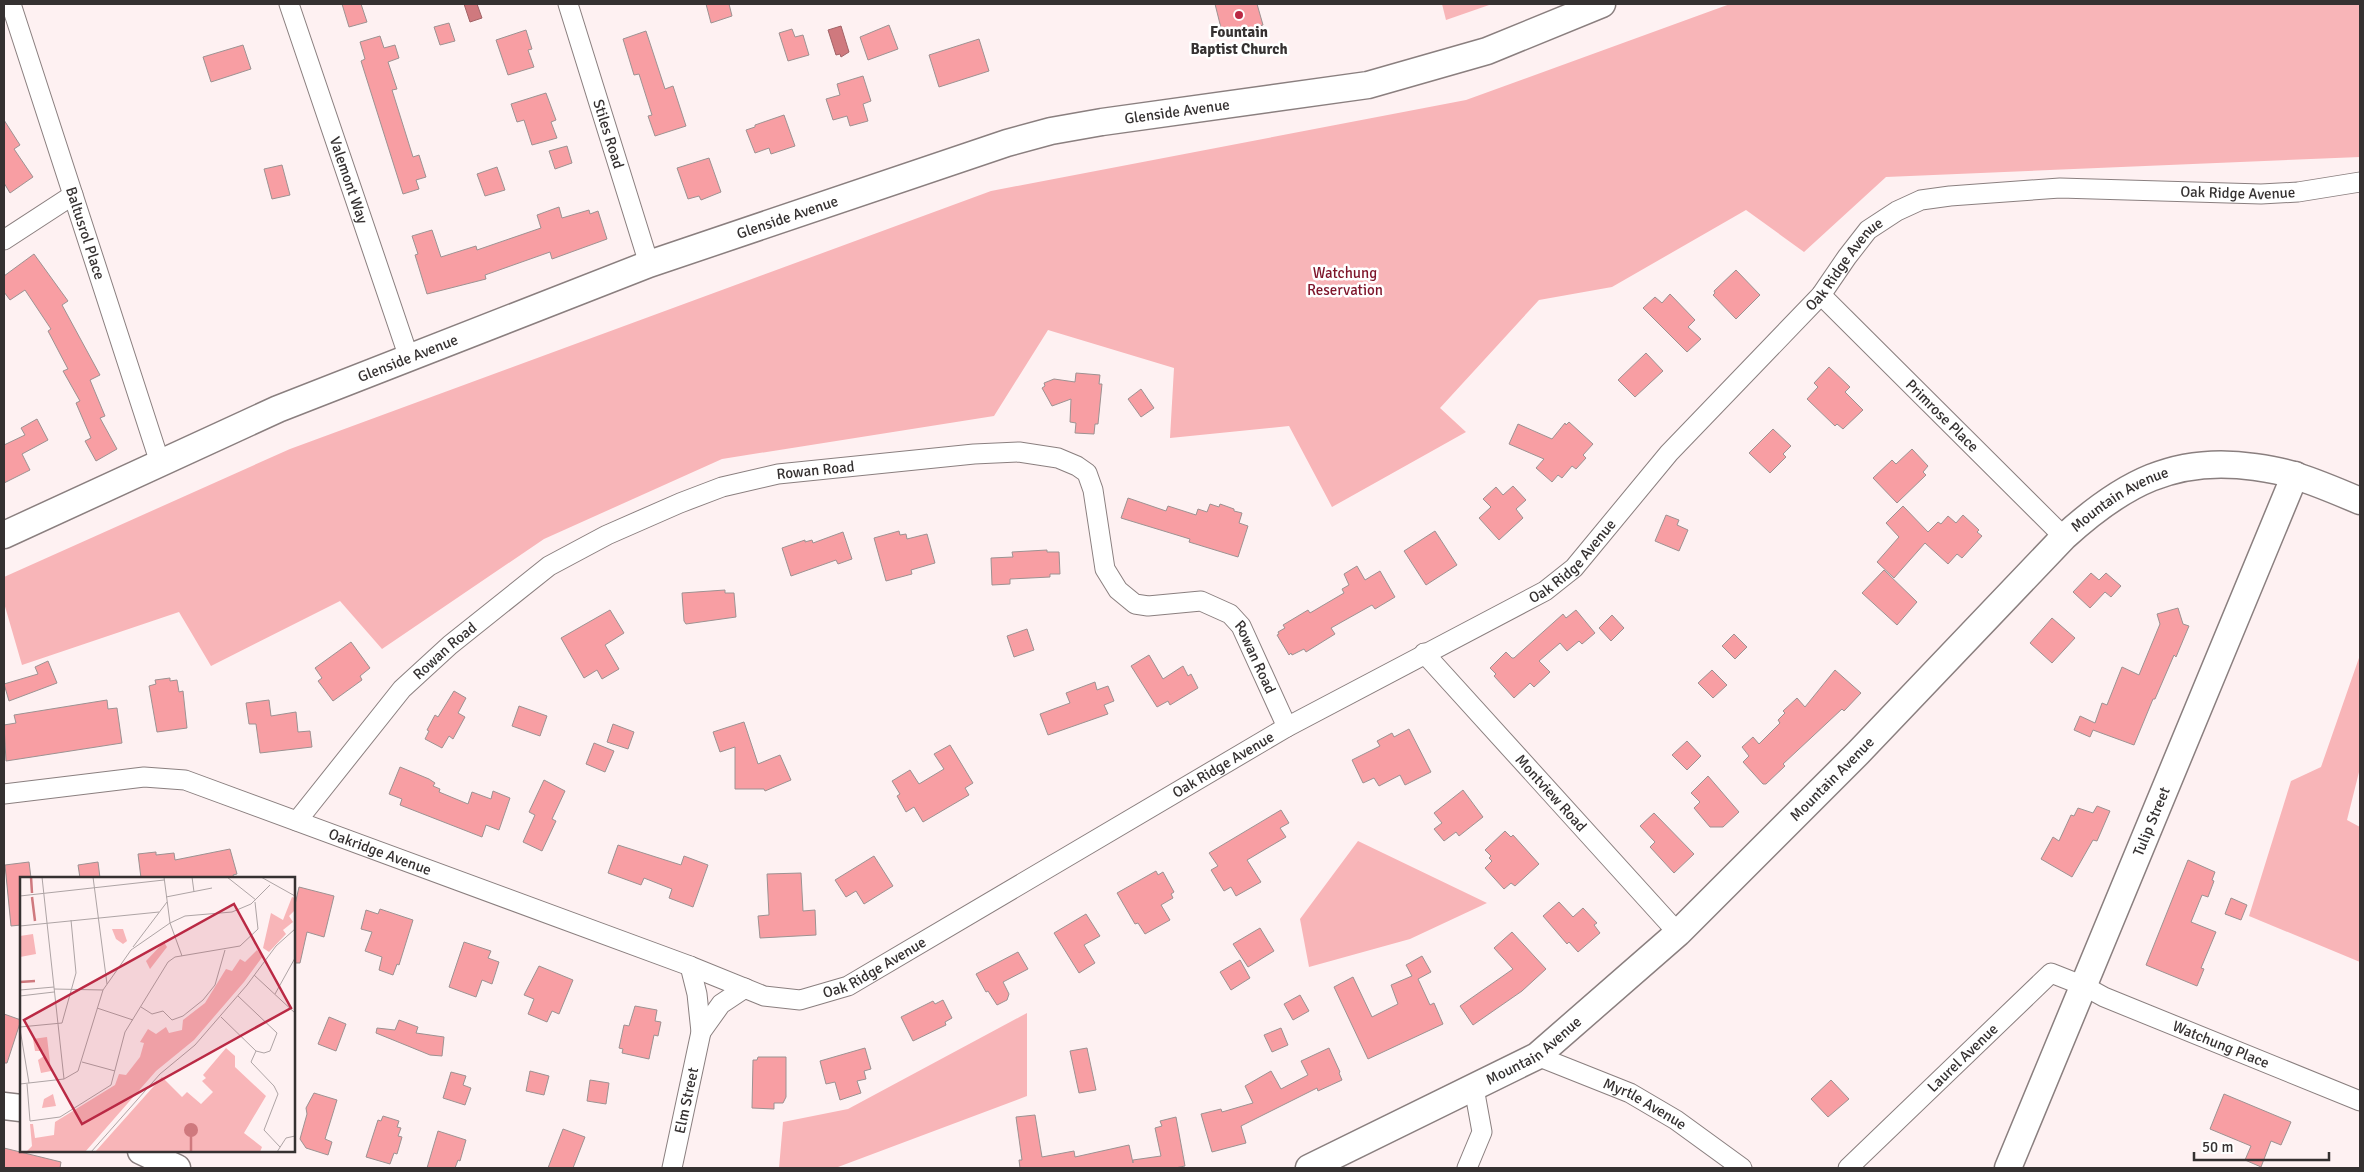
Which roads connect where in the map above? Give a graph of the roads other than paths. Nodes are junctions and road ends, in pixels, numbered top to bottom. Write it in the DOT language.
graph roads {
  1 [pos="11,4"];
  2 [pos="289,4"];
  3 [pos="568,4"];
  4 [pos="1602,4"];
  5 [pos="2360,182"];
  6 [pos="73,195"];
  7 [pos="4,240"];
  8 [pos="650,264"];
  9 [pos="1821,295"];
  10 [pos="409,358"];
  11 [pos="160,463"];
  12 [pos="2295,475"];
  13 [pos="2360,500"];
  14 [pos="4,534"];
  15 [pos="2064,537"];
  16 [pos="1424,653"];
  17 [pos="1287,727"];
  18 [pos="4,794"];
  19 [pos="297,821"];
  20 [pos="1678,933"];
  21 [pos="690,966"];
  22 [pos="2084,986"];
  23 [pos="745,988"];
  24 [pos="701,1032"];
  25 [pos="1537,1056"];
  26 [pos="1474,1088"];
  27 [pos="2360,1101"];
  28 [pos="4,1106"];
  29 [pos="20,1108"];
  30 [pos="143,1152"];
  31 [pos="177,1168"];
  32 [pos="672,1168"];
  33 [pos="1309,1168"];
  34 [pos="1467,1168"];
  35 [pos="1742,1168"];
  36 [pos="1848,1168"];
  37 [pos="2008,1168"];
  1 -- 6 [label="street, Baltusrol Place"];
  2 -- 10 [label="street, Valemont Way"];
  3 -- 8 [label="street, Stiles Road"];
  4 -- 8 [label="main road, Glenside Avenue"];
  5 -- 9 [label="street, Oak Ridge Avenue"];
  6 -- 7 [label="street"];
  6 -- 11 [label="street, Baltusrol Place"];
  8 -- 10 [label="main road, Glenside Avenue"];
  9 -- 15 [label="street, Primrose Place"];
  9 -- 16 [label="street, Oak Ridge Avenue"];
  10 -- 11 [label="main road, Glenside Avenue"];
  11 -- 14 [label="main road, Glenside Avenue"];
  12 -- 13 [label="main road, Mountain Avenue"];
  12 -- 15 [label="main road, Mountain Avenue"];
  12 -- 22 [label="main road, Tulip Street"];
  15 -- 20 [label="main road, Mountain Avenue"];
  16 -- 17 [label="street, Oak Ridge Avenue"];
  16 -- 20 [label="street, Montview Road"];
  17 -- 19 [label="street, Rowan Road"];
  17 -- 23 [label="street, Oak Ridge Avenue"];
  18 -- 19 [label="street, Oakridge Avenue"];
  19 -- 21 [label="street, Oakridge Avenue"];
  20 -- 25 [label="main road, Mountain Avenue"];
  21 -- 23 [label="street, Oakridge Avenue"];
  21 -- 24 [label="street, Elm Street"];
  22 -- 27 [label="street, Watchung Place"];
  22 -- 36 [label="street, Laurel Avenue"];
  22 -- 37 [label="main road, Tulip Street"];
  23 -- 24 [label="street, Elm Street"];
  24 -- 32 [label="street, Elm Street"];
  25 -- 26 [label="main road, Mountain Avenue"];
  25 -- 35 [label="street, Myrtle Avenue"];
  26 -- 33 [label="main road, Mountain Avenue"];
  26 -- 34 [label="street"];
  28 -- 29 [label="main road"];
  30 -- 31 [label="main road"];
}
